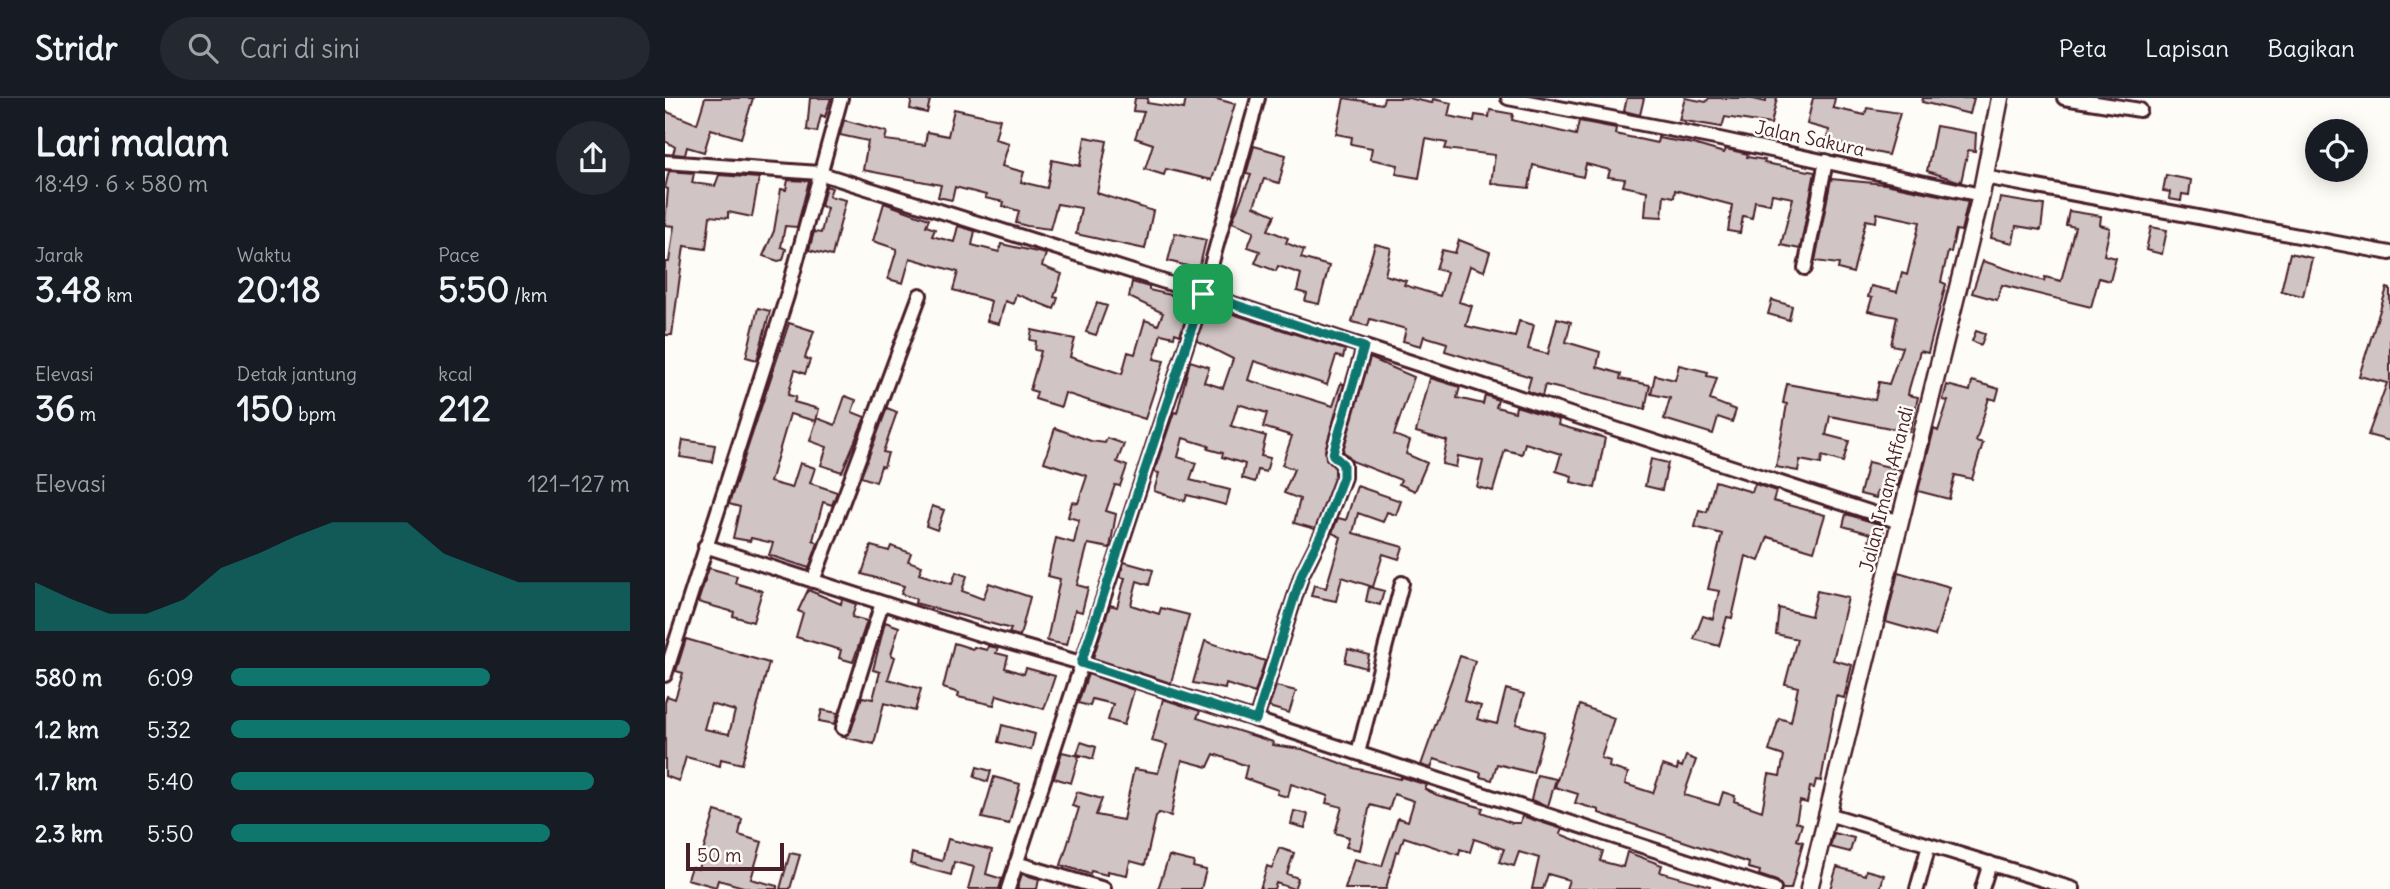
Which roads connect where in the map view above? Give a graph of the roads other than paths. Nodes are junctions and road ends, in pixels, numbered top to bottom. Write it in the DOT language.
graph roads {
  1 [pos="841,98"];
  2 [pos="1258,98"];
  3 [pos="1508,98"];
  4 [pos="2000,98"];
  5 [pos="2064,98"];
  6 [pos="2140,110"];
  7 [pos="1826,161"];
  8 [pos="665,162"];
  9 [pos="819,173"];
  10 [pos="1984,177"];
  11 [pos="1981,195"];
  12 [pos="2390,253"];
  13 [pos="1805,268"];
  14 [pos="1203,294"];
  15 [pos="920,295"];
  16 [pos="1364,347"];
  17 [pos="1900,522"];
  18 [pos="705,546"];
  19 [pos="813,581"];
  20 [pos="1402,583"];
  21 [pos="882,603"];
  22 [pos="1081,663"];
  23 [pos="665,676"];
  24 [pos="1256,720"];
  25 [pos="843,728"];
  26 [pos="1358,753"];
  27 [pos="1828,814"];
  28 [pos="1929,845"];
  29 [pos="1016,863"];
  30 [pos="1990,863"];
  31 [pos="2048,885"];
  32 [pos="1008,889"];
  33 [pos="1104,889"];
  34 [pos="1774,889"];
  35 [pos="1809,889"];
  36 [pos="1917,889"];
  37 [pos="1982,889"];
  38 [pos="2073,889"];
  1 -- 9 [label="street"];
  2 -- 14 [label="street"];
  3 -- 7 [label="street, Jalan Sakura"];
  4 -- 10 [label="street, Jalan Imam Affandi"];
  5 -- 6 [label="street"];
  7 -- 11 [label="street, Jalan Sakura"];
  7 -- 13 [label="street"];
  8 -- 9 [label="street"];
  9 -- 14 [label="street"];
  9 -- 18 [label="street"];
  10 -- 11 [label="street, Jalan Imam Affandi"];
  10 -- 12 [label="street"];
  11 -- 17 [label="street, Jalan Imam Affandi"];
  14 -- 16 [label="street"];
  14 -- 22 [label="street"];
  15 -- 19 [label="street"];
  16 -- 17 [label="street"];
  16 -- 24 [label="street"];
  17 -- 27 [label="street, Jalan Imam Affandi"];
  18 -- 19 [label="street"];
  18 -- 23 [label="street"];
  19 -- 21 [label="street"];
  20 -- 26 [label="street"];
  21 -- 22 [label="street"];
  21 -- 25 [label="street"];
  22 -- 24 [label="street"];
  22 -- 29 [label="street"];
  24 -- 26 [label="street"];
  26 -- 34 [label="street"];
  27 -- 28 [label="street"];
  27 -- 35 [label="street, Jalan Imam Affandi"];
  28 -- 30 [label="street"];
  28 -- 36 [label="street"];
  29 -- 32 [label="street"];
  29 -- 33 [label="street"];
  30 -- 31 [label="street"];
  30 -- 37 [label="street"];
  31 -- 38 [label="street"];
}
